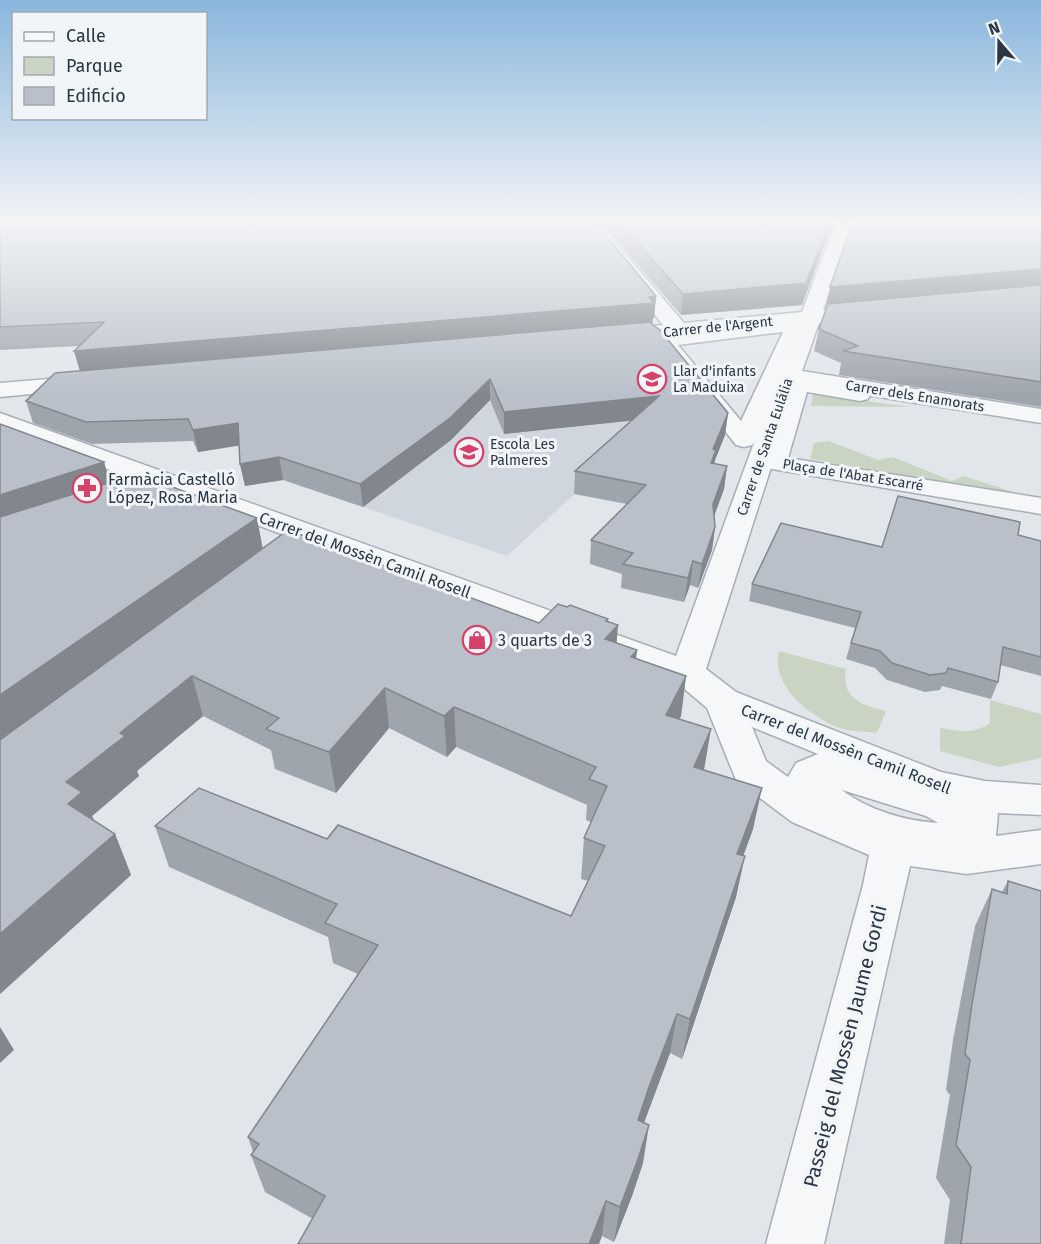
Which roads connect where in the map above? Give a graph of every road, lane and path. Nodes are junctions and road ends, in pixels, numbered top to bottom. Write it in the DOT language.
graph roads {
  1 [pos="629,279"];
  2 [pos="824,279"];
  3 [pos="889,310"];
  4 [pos="810,318"];
  5 [pos="669,336"];
  6 [pos="603,338"];
  7 [pos="789,376"];
  8 [pos="106,381"];
  9 [pos="0,390"];
  10 [pos="1041,416"];
  11 [pos="0,420"];
  12 [pos="1041,421"];
  13 [pos="180,488"];
  14 [pos="143,501"];
  15 [pos="1041,506"];
  16 [pos="314,536"];
  17 [pos="285,558"];
  18 [pos="687,673"];
  19 [pos="723,701"];
  20 [pos="916,779"];
  21 [pos="957,793"];
  22 [pos="815,796"];
  23 [pos="1041,800"];
  24 [pos="892,846"];
  25 [pos="1041,847"];
  26 [pos="967,857"];
  27 [pos="795,1244"];
  1 -- 5 [label="street"];
  2 -- 4 [label="street, Carrer de Santa Eulália"];
  3 -- 4 [label="street, Carrer de l'Argent"];
  4 -- 5 [label="street, Carrer de l'Argent"];
  4 -- 7 [label="street, Carrer de Santa Eulália"];
  5 -- 5 [label="street"];
  5 -- 6 [label="street, Carrer de l'Argent"];
  7 -- 10 [label="street, Carrer dels Enamorats"];
  7 -- 18 [label="street, Carrer de Santa Eulália"];
  8 -- 9 [label="street"];
  11 -- 13 [label="street, Carrer del Mossèn Camil Rosell"];
  12 -- 15 [label="street, Plaça de l'Abat Escarré"];
  13 -- 14 [label="street"];
  13 -- 16 [label="street, Carrer del Mossèn Camil Rosell"];
  16 -- 17 [label="street"];
  16 -- 18 [label="street, Carrer del Mossèn Camil Rosell"];
  18 -- 19 [label="street, Carrer del Mossèn Camil Rosell"];
  19 -- 20 [label="street, Carrer del Mossèn Camil Rosell"];
  19 -- 22 [label="street, Carrer del Mossèn Camil Rosell"];
  20 -- 21 [label="street, Carrer del Mossèn Camil Rosell"];
  20 -- 22 [label="street"];
  21 -- 23 [label="street, Carrer del Mossèn Camil Rosell"];
  21 -- 26 [label="street"];
  22 -- 24 [label="street, Carrer del Mossèn Camil Rosell"];
  24 -- 26 [label="street, Carrer del Mossèn Camil Rosell"];
  24 -- 27 [label="street, Passeig del Mossèn Jaume Gordi"];
  25 -- 26 [label="street, Carrer del Mossèn Camil Rosell"];
}
